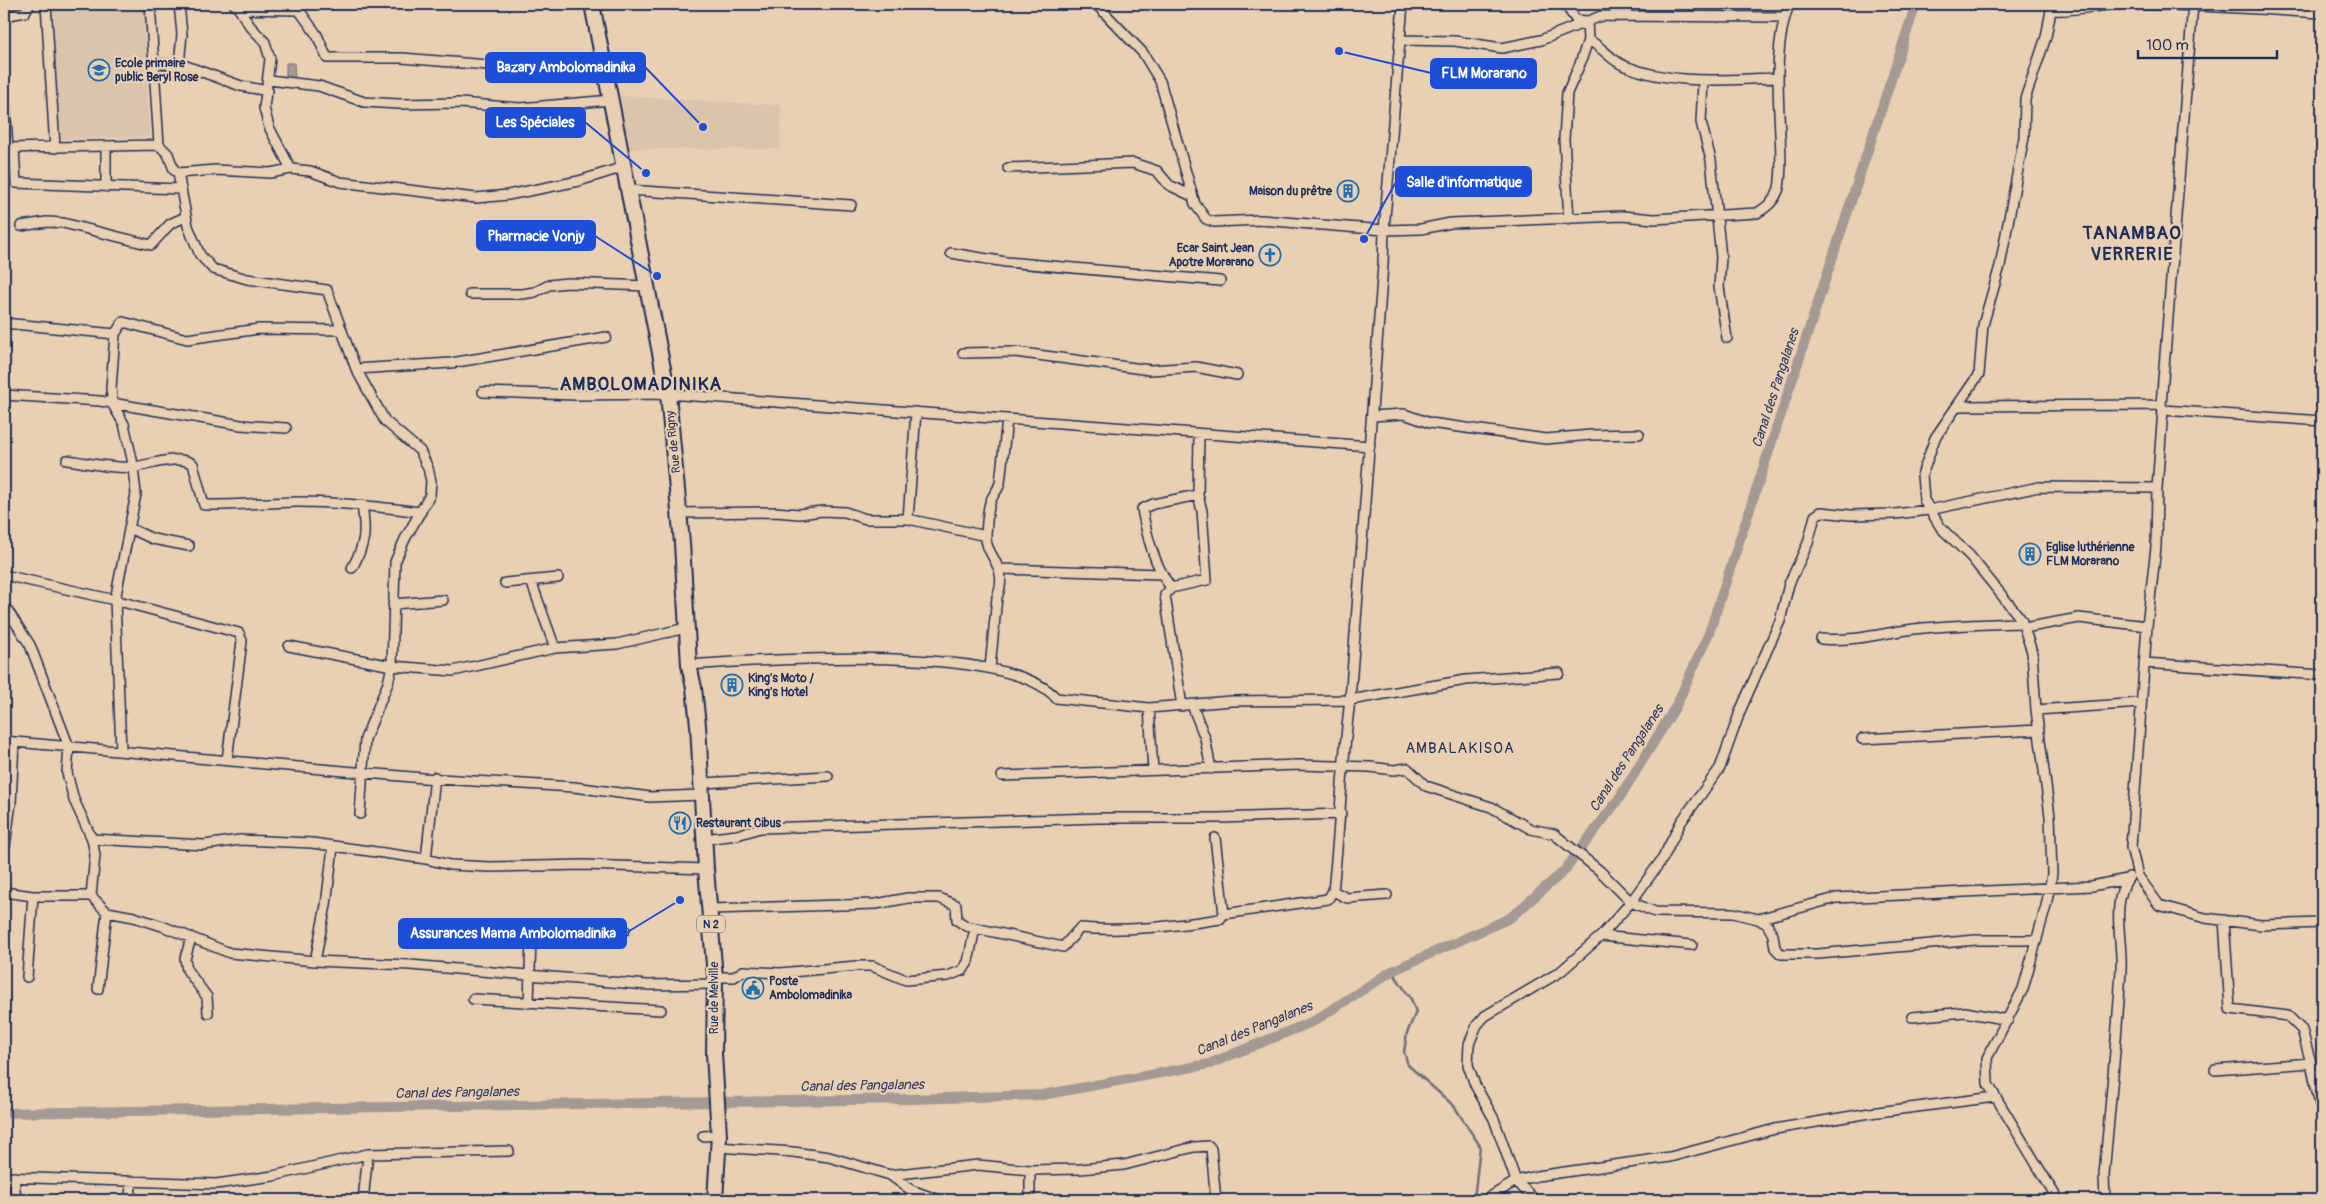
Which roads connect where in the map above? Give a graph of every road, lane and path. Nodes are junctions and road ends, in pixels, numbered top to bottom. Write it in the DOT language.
graph roads {
  1 [pos="30,4"];
  2 [pos="46,4"];
  3 [pos="150,4"];
  4 [pos="179,4"];
  5 [pos="592,4"];
  6 [pos="1096,4"];
  7 [pos="1403,4"];
  8 [pos="1565,4"];
  9 [pos="1789,4"];
  10 [pos="2193,4"];
  11 [pos="2254,6"];
  12 [pos="237,7"];
  13 [pos="2322,13"];
  14 [pos="4,16"];
  15 [pos="1784,18"];
  16 [pos="1587,21"];
  17 [pos="1400,40"];
  18 [pos="1588,40"];
  19 [pos="153,63"];
  20 [pos="179,65"];
  21 [pos="606,75"];
  22 [pos="1778,78"];
  23 [pos="269,80"];
  24 [pos="1702,82"];
  25 [pos="4,89"];
  26 [pos="268,91"];
  27 [pos="611,100"];
  28 [pos="159,145"];
  29 [pos="106,147"];
  30 [pos="9,148"];
  31 [pos="55,148"];
  32 [pos="624,167"];
  33 [pos="1008,168"];
  34 [pos="291,169"];
  35 [pos="178,173"];
  36 [pos="106,187"];
  37 [pos="179,189"];
  38 [pos="628,190"];
  39 [pos="1192,196"];
  40 [pos="851,205"];
  41 [pos="1718,216"];
  42 [pos="185,217"];
  43 [pos="1569,219"];
  44 [pos="21,226"];
  45 [pos="1384,230"];
  46 [pos="951,253"];
  47 [pos="1220,281"];
  48 [pos="647,286"];
  49 [pos="470,294"];
  50 [pos="4,323"];
  51 [pos="342,330"];
  52 [pos="115,334"];
  53 [pos="606,337"];
  54 [pos="1727,338"];
  55 [pos="963,353"];
  56 [pos="356,369"];
  57 [pos="1237,375"];
  58 [pos="483,392"];
  59 [pos="668,394"];
  60 [pos="4,395"];
  61 [pos="112,405"];
  62 [pos="1959,406"];
  63 [pos="2162,407"];
  64 [pos="916,412"];
  65 [pos="1372,416"];
  66 [pos="1007,419"];
  67 [pos="2322,421"];
  68 [pos="286,428"];
  69 [pos="1199,434"];
  70 [pos="1639,434"];
  71 [pos="1370,446"];
  72 [pos="67,460"];
  73 [pos="133,467"];
  74 [pos="2157,488"];
  75 [pos="1198,495"];
  76 [pos="362,504"];
  77 [pos="1930,510"];
  78 [pos="421,512"];
  79 [pos="680,513"];
  80 [pos="908,519"];
  81 [pos="129,528"];
  82 [pos="986,536"];
  83 [pos="190,546"];
  84 [pos="352,568"];
  85 [pos="1001,569"];
  86 [pos="1161,574"];
  87 [pos="4,575"];
  88 [pos="558,578"];
  89 [pos="531,581"];
  90 [pos="505,583"];
  91 [pos="1171,588"];
  92 [pos="115,600"];
  93 [pos="443,600"];
  94 [pos="393,604"];
  95 [pos="4,605"];
  96 [pos="2023,625"];
  97 [pos="2147,626"];
  98 [pos="686,628"];
  99 [pos="1821,639"];
  100 [pos="289,646"];
  101 [pos="555,648"];
  102 [pos="2144,663"];
  103 [pos="689,665"];
  104 [pos="392,666"];
  105 [pos="990,668"];
  106 [pos="1559,673"];
  107 [pos="2322,675"];
  108 [pos="1350,700"];
  109 [pos="2141,703"];
  110 [pos="1192,705"];
  111 [pos="1182,706"];
  112 [pos="1149,708"];
  113 [pos="2036,710"];
  114 [pos="2039,730"];
  115 [pos="1862,739"];
  116 [pos="4,741"];
  117 [pos="14,742"];
  118 [pos="69,747"];
  119 [pos="121,750"];
  120 [pos="227,760"];
  121 [pos="1342,766"];
  122 [pos="1211,769"];
  123 [pos="1153,770"];
  124 [pos="364,772"];
  125 [pos="828,776"];
  126 [pos="1002,776"];
  127 [pos="435,777"];
  128 [pos="702,789"];
  129 [pos="360,814"];
  130 [pos="1341,814"];
  131 [pos="1215,838"];
  132 [pos="92,839"];
  133 [pos="704,839"];
  134 [pos="5,846"];
  135 [pos="333,847"];
  136 [pos="426,859"];
  137 [pos="2136,866"];
  138 [pos="706,869"];
  139 [pos="2127,879"];
  140 [pos="2049,888"];
  141 [pos="1333,891"];
  142 [pos="4,892"];
  143 [pos="1387,895"];
  144 [pos="33,896"];
  145 [pos="91,896"];
  146 [pos="1632,902"];
  147 [pos="710,909"];
  148 [pos="107,912"];
  149 [pos="1224,914"];
  150 [pos="1758,919"];
  151 [pos="2224,920"];
  152 [pos="2322,923"];
  153 [pos="975,928"];
  154 [pos="626,930"];
  155 [pos="1601,936"];
  156 [pos="191,938"];
  157 [pos="2037,940"];
  158 [pos="1692,945"];
  159 [pos="315,961"];
  160 [pos="530,976"];
  161 [pos="27,977"];
  162 [pos="715,980"];
  163 [pos="98,989"];
  164 [pos="474,999"];
  165 [pos="529,1003"];
  166 [pos="661,1010"];
  167 [pos="208,1013"];
  168 [pos="1912,1017"];
  169 [pos="2008,1020"];
  170 [pos="2311,1062"];
  171 [pos="2215,1070"];
  172 [pos="1996,1098"];
  173 [pos="2322,1114"];
  174 [pos="703,1136"];
  175 [pos="718,1141"];
  176 [pos="509,1151"];
  177 [pos="368,1154"];
  178 [pos="1030,1170"];
  179 [pos="890,1175"];
  180 [pos="4,1177"];
  181 [pos="14,1177"];
  182 [pos="132,1181"];
  183 [pos="1516,1181"];
  184 [pos="16,1200"];
  185 [pos="129,1200"];
  186 [pos="363,1200"];
  187 [pos="715,1200"];
  188 [pos="939,1200"];
  189 [pos="1030,1200"];
  190 [pos="1216,1200"];
  191 [pos="1485,1200"];
  192 [pos="1534,1200"];
  193 [pos="2058,1200"];
  194 [pos="2105,1200"];
  1 -- 14 [label="street"];
  2 -- 31 [label="street"];
  3 -- 19 [label="street"];
  4 -- 20 [label="street"];
  5 -- 21 [label="main road, Rue de Rigny / N 2"];
  6 -- 39 [label="street"];
  7 -- 17 [label="street"];
  8 -- 16 [label="street"];
  9 -- 15 [label="street"];
  10 -- 11 [label="street"];
  10 -- 62 [label="street"];
  10 -- 63 [label="street"];
  11 -- 13 [label="street"];
  12 -- 21 [label="street"];
  12 -- 23 [label="street"];
  15 -- 16 [label="street"];
  15 -- 22 [label="street"];
  16 -- 17 [label="street"];
  16 -- 18 [label="street"];
  17 -- 45 [label="street"];
  18 -- 24 [label="street"];
  18 -- 43 [label="street"];
  19 -- 20 [label="street"];
  19 -- 28 [label="street"];
  20 -- 26 [label="street"];
  21 -- 27 [label="main road, Rue de Rigny / N 2"];
  22 -- 24 [label="street"];
  22 -- 41 [label="street"];
  23 -- 26 [label="street"];
  23 -- 27 [label="street"];
  24 -- 41 [label="street"];
  25 -- 30 [label="street"];
  26 -- 34 [label="street"];
  27 -- 32 [label="main road, Rue de Rigny / N 2"];
  28 -- 29 [label="street"];
  28 -- 35 [label="street"];
  29 -- 31 [label="street"];
  29 -- 36 [label="street"];
  30 -- 31 [label="street"];
  30 -- 36 [label="street"];
  32 -- 34 [label="street"];
  32 -- 38 [label="main road, Rue de Rigny / N 2"];
  33 -- 39 [label="street"];
  34 -- 35 [label="street"];
  35 -- 37 [label="street"];
  36 -- 37 [label="street"];
  37 -- 42 [label="street"];
  38 -- 40 [label="street"];
  38 -- 48 [label="main road, Rue de Rigny / N 2"];
  39 -- 45 [label="street"];
  41 -- 43 [label="street"];
  41 -- 54 [label="street"];
  42 -- 44 [label="street"];
  42 -- 51 [label="street"];
  43 -- 45 [label="street"];
  45 -- 65 [label="street"];
  46 -- 47 [label="street"];
  48 -- 49 [label="street"];
  48 -- 59 [label="main road, Rue de Rigny / N 2"];
  50 -- 52 [label="street"];
  51 -- 52 [label="street"];
  51 -- 56 [label="street"];
  52 -- 61 [label="street"];
  53 -- 56 [label="street"];
  55 -- 57 [label="street"];
  56 -- 78 [label="street"];
  58 -- 59 [label="street"];
  59 -- 64 [label="street"];
  59 -- 79 [label="main road, Rue de Rigny / N 2"];
  60 -- 61 [label="street"];
  61 -- 68 [label="street"];
  61 -- 73 [label="street"];
  62 -- 63 [label="street"];
  62 -- 77 [label="street"];
  63 -- 67 [label="street"];
  63 -- 74 [label="street"];
  64 -- 66 [label="street"];
  64 -- 80 [label="street"];
  65 -- 70 [label="street"];
  65 -- 71 [label="street"];
  66 -- 69 [label="street"];
  66 -- 82 [label="street"];
  69 -- 71 [label="street"];
  69 -- 75 [label="street"];
  71 -- 108 [label="street"];
  72 -- 73 [label="street"];
  73 -- 76 [label="street"];
  73 -- 81 [label="street"];
  74 -- 77 [label="street"];
  74 -- 97 [label="street"];
  75 -- 86 [label="street"];
  75 -- 91 [label="street"];
  76 -- 78 [label="street"];
  76 -- 84 [label="street"];
  77 -- 96 [label="street"];
  77 -- 146 [label="street"];
  78 -- 94 [label="street"];
  79 -- 80 [label="street"];
  79 -- 98 [label="main road, Rue de Rigny / N 2"];
  80 -- 82 [label="street"];
  81 -- 83 [label="street"];
  81 -- 92 [label="street"];
  82 -- 85 [label="street"];
  85 -- 86 [label="street"];
  85 -- 105 [label="street"];
  86 -- 91 [label="street"];
  87 -- 92 [label="street"];
  88 -- 89 [label="street"];
  89 -- 90 [label="street"];
  89 -- 101 [label="street"];
  91 -- 111 [label="street"];
  92 -- 119 [label="street"];
  92 -- 120 [label="street"];
  93 -- 94 [label="street"];
  94 -- 104 [label="street"];
  95 -- 118 [label="street"];
  96 -- 97 [label="street"];
  96 -- 99 [label="street"];
  96 -- 113 [label="street"];
  97 -- 102 [label="street"];
  98 -- 101 [label="street"];
  98 -- 103 [label="main road, Rue de Rigny / N 2"];
  100 -- 104 [label="street"];
  101 -- 104 [label="street"];
  102 -- 107 [label="street"];
  102 -- 109 [label="street"];
  103 -- 105 [label="street"];
  103 -- 128 [label="main road, Rue de Rigny / N 2"];
  104 -- 124 [label="street"];
  105 -- 112 [label="street"];
  106 -- 108 [label="street"];
  108 -- 110 [label="street"];
  108 -- 121 [label="street"];
  109 -- 113 [label="street"];
  109 -- 137 [label="street"];
  110 -- 111 [label="street"];
  110 -- 122 [label="street"];
  111 -- 112 [label="street"];
  112 -- 123 [label="street"];
  113 -- 114 [label="street"];
  114 -- 115 [label="street"];
  114 -- 140 [label="street"];
  116 -- 117 [label="street"];
  117 -- 118 [label="street"];
  117 -- 134 [label="street"];
  118 -- 119 [label="street"];
  118 -- 132 [label="street"];
  119 -- 120 [label="street"];
  120 -- 124 [label="street"];
  121 -- 122 [label="street"];
  121 -- 130 [label="street"];
  121 -- 146 [label="street"];
  122 -- 123 [label="street"];
  123 -- 126 [label="street"];
  124 -- 127 [label="street"];
  124 -- 129 [label="street"];
  125 -- 128 [label="street"];
  127 -- 128 [label="street"];
  127 -- 136 [label="street"];
  128 -- 133 [label="main road, Rue de Melville / N 2"];
  130 -- 133 [label="street"];
  130 -- 141 [label="street"];
  131 -- 149 [label="street"];
  132 -- 135 [label="street"];
  132 -- 145 [label="street"];
  133 -- 138 [label="main road, Rue de Melville / N 2"];
  135 -- 136 [label="street"];
  135 -- 159 [label="street"];
  136 -- 138 [label="street"];
  137 -- 139 [label="street"];
  137 -- 151 [label="street"];
  138 -- 147 [label="main road, Rue de Melville / N 2"];
  139 -- 140 [label="street"];
  139 -- 194 [label="street"];
  140 -- 150 [label="street"];
  140 -- 157 [label="street"];
  141 -- 143 [label="street"];
  141 -- 149 [label="street"];
  142 -- 144 [label="street"];
  144 -- 145 [label="street"];
  144 -- 161 [label="street"];
  145 -- 148 [label="street"];
  146 -- 150 [label="street"];
  146 -- 155 [label="street"];
  147 -- 153 [label="street"];
  147 -- 162 [label="main road, Rue de Melville / N 2"];
  148 -- 156 [label="street"];
  148 -- 163 [label="street"];
  149 -- 153 [label="street"];
  150 -- 157 [label="street"];
  151 -- 152 [label="street"];
  151 -- 170 [label="street"];
  153 -- 162 [label="street"];
  154 -- 160 [label="street"];
  155 -- 158 [label="street"];
  155 -- 183 [label="street"];
  156 -- 159 [label="street"];
  156 -- 167 [label="street"];
  157 -- 169 [label="street"];
  159 -- 160 [label="street"];
  160 -- 162 [label="street"];
  160 -- 165 [label="street"];
  162 -- 175 [label="main road, Rue de Melville / N 2"];
  164 -- 165 [label="street"];
  165 -- 166 [label="street"];
  168 -- 169 [label="street"];
  169 -- 172 [label="street"];
  170 -- 171 [label="street"];
  170 -- 173 [label="street"];
  172 -- 183 [label="street"];
  172 -- 193 [label="street"];
  174 -- 175 [label="street"];
  175 -- 179 [label="street"];
  175 -- 187 [label="main road, Rue de Melville / N 2"];
  176 -- 177 [label="street"];
  177 -- 182 [label="street"];
  177 -- 186 [label="street"];
  178 -- 179 [label="street"];
  178 -- 189 [label="street"];
  178 -- 190 [label="street"];
  179 -- 188 [label="street"];
  180 -- 181 [label="street"];
  181 -- 182 [label="street"];
  181 -- 184 [label="street"];
  182 -- 185 [label="street"];
  183 -- 191 [label="street"];
  183 -- 192 [label="street"];
}
